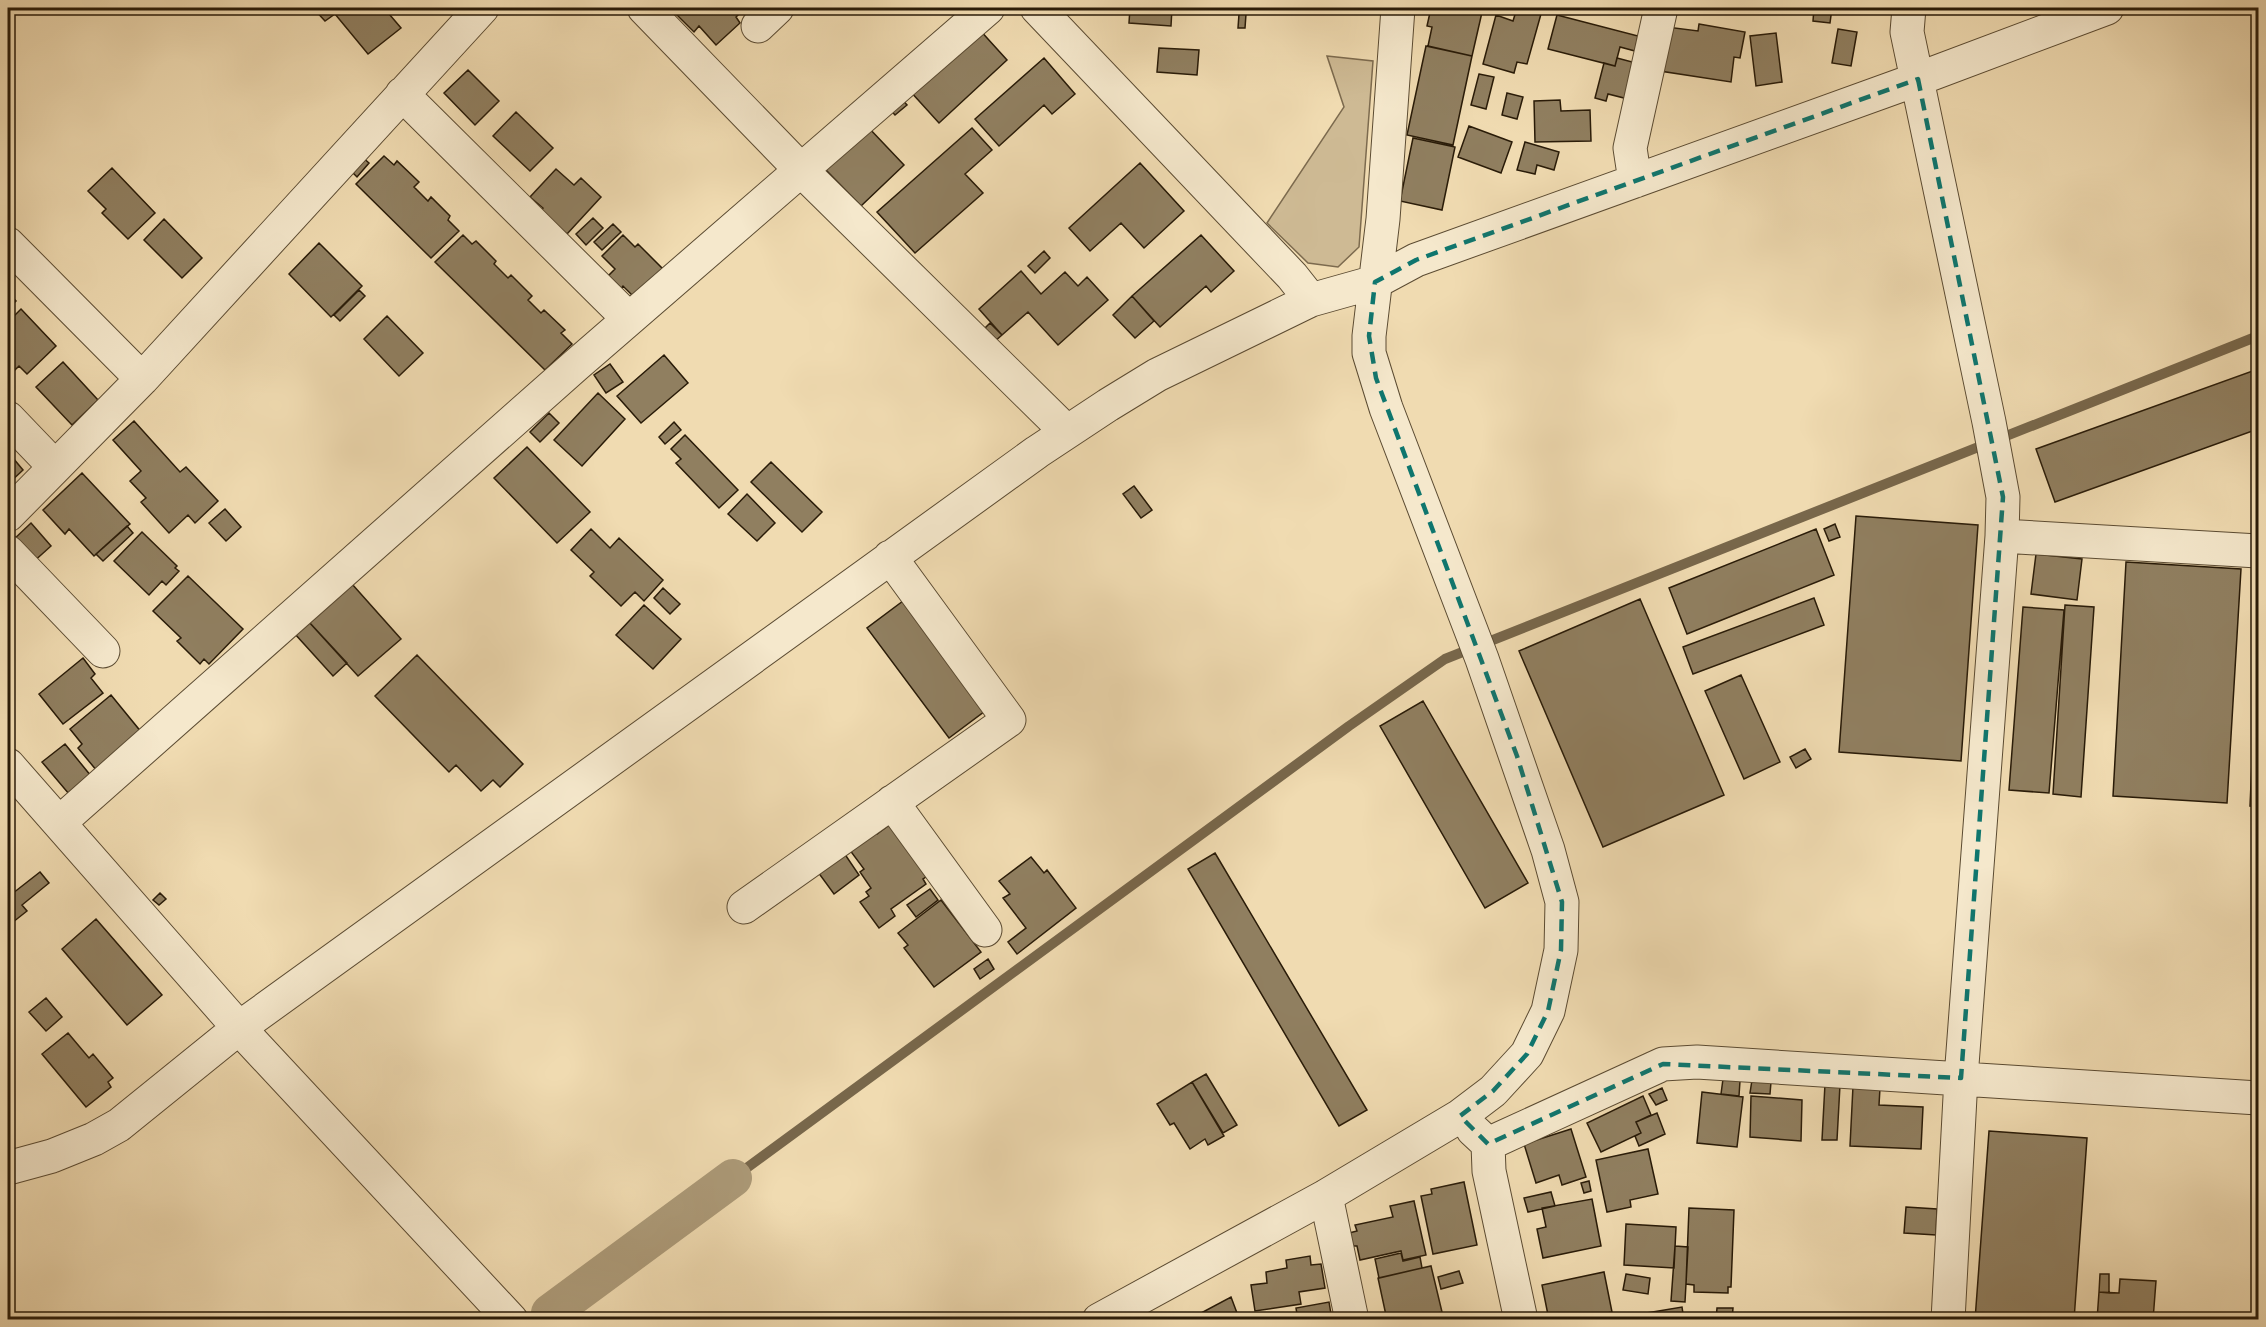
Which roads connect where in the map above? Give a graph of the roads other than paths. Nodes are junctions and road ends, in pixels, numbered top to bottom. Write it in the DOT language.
graph roads {
  1 [pos="482,8"];
  2 [pos="644,8"];
  3 [pos="988,8"];
  4 [pos="1037,8"];
  5 [pos="1398,8"];
  6 [pos="1661,8"];
  7 [pos="1909,8"];
  8 [pos="2107,8"];
  9 [pos="1918,79"];
  10 [pos="402,94"];
  11 [pos="801,170"];
  12 [pos="1635,181"];
  13 [pos="8,244"];
  14 [pos="1375,282"];
  15 [pos="1311,300"];
  16 [pos="629,319"];
  17 [pos="142,379"];
  18 [pos="8,418"];
  19 [pos="1067,432"];
  20 [pos="55,467"];
  21 [pos="8,515"];
  22 [pos="2002,536"];
  23 [pos="2259,551"];
  24 [pos="8,552"];
  25 [pos="890,557"];
  26 [pos="103,651"];
  27 [pos="8,765"];
  28 [pos="892,802"];
  29 [pos="59,823"];
  30 [pos="744,907"];
  31 [pos="984,930"];
  32 [pos="239,1028"];
  33 [pos="1961,1078"];
  34 [pos="2259,1098"];
  35 [pos="1461,1116"];
  36 [pos="1488,1144"];
  37 [pos="8,1168"];
  38 [pos="1326,1196"];
  39 [pos="511,1320"];
  40 [pos="1099,1320"];
  41 [pos="1352,1320"];
  42 [pos="1521,1320"];
  43 [pos="1948,1320"];
  1 -- 10 [label="street"];
  2 -- 11 [label="street"];
  3 -- 11 [label="street"];
  4 -- 15 [label="street"];
  5 -- 14 [label="street"];
  6 -- 12 [label="street"];
  7 -- 9 [label="street"];
  8 -- 9 [label="street"];
  9 -- 12 [label="street"];
  9 -- 22 [label="street"];
  10 -- 16 [label="street"];
  10 -- 17 [label="street"];
  11 -- 16 [label="street"];
  11 -- 19 [label="street"];
  12 -- 14 [label="street"];
  13 -- 17 [label="street"];
  14 -- 15 [label="street"];
  14 -- 35 [label="street"];
  15 -- 19 [label="street"];
  16 -- 29 [label="street"];
  17 -- 20 [label="street"];
  18 -- 20 [label="street"];
  19 -- 25 [label="street"];
  20 -- 21 [label="street"];
  22 -- 23 [label="street"];
  22 -- 33 [label="street"];
  24 -- 26 [label="street"];
  25 -- 28 [label="street"];
  25 -- 32 [label="street"];
  27 -- 29 [label="street"];
  28 -- 30 [label="street"];
  28 -- 31 [label="street"];
  29 -- 32 [label="street"];
  32 -- 37 [label="street"];
  32 -- 39 [label="street"];
  33 -- 34 [label="street"];
  33 -- 36 [label="street"];
  33 -- 43 [label="street"];
  35 -- 36 [label="street"];
  35 -- 38 [label="street"];
  36 -- 42 [label="street"];
  38 -- 40 [label="street"];
  38 -- 41 [label="street"];
}
